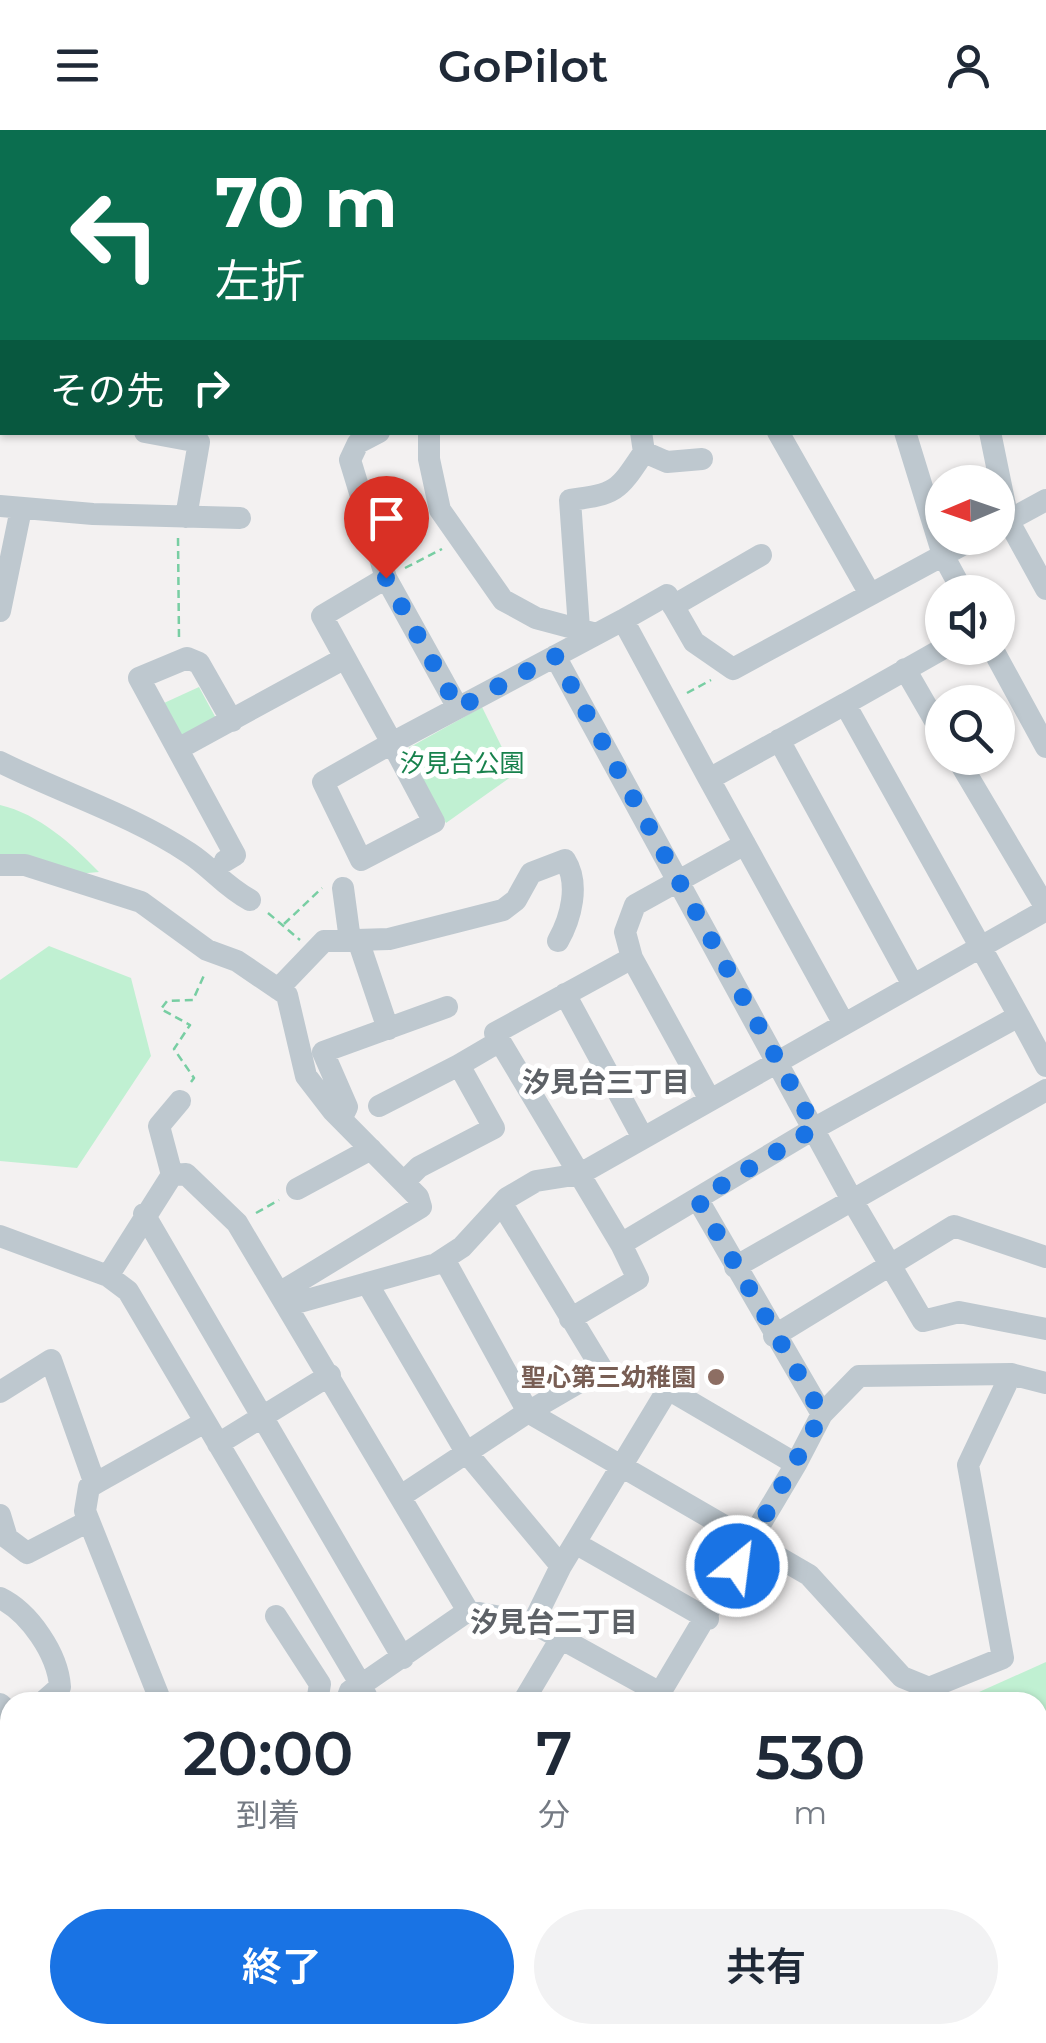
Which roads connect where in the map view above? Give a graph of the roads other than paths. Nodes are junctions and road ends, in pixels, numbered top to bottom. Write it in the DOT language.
graph roads {
  1 [pos="161,435"];
  2 [pos="373,435"];
  3 [pos="430,435"];
  4 [pos="780,435"];
  5 [pos="906,435"];
  6 [pos="990,435"];
  7 [pos="642,442"];
  8 [pos="702,459"];
  9 [pos="995,465"];
  10 [pos="925,498"];
  11 [pos="1046,500"];
  12 [pos="10,507"];
  13 [pos="181,516"];
  14 [pos="1015,517"];
  15 [pos="240,518"];
  16 [pos="1015,541"];
  17 [pos="761,555"];
  18 [pos="942,555"];
  19 [pos="953,575"];
  20 [pos="386,578"];
  21 [pos="1046,589"];
  22 [pos="870,594"];
  23 [pos="674,606"];
  24 [pos="0,611"];
  25 [pos="624,620"];
  26 [pos="588,631"];
  27 [pos="555,656"];
  28 [pos="345,658"];
  29 [pos="925,659"];
  30 [pos="1001,665"];
  31 [pos="905,670"];
  32 [pos="845,704"];
  33 [pos="925,704"];
  34 [pos="458,708"];
  35 [pos="232,721"];
  36 [pos="780,740"];
  37 [pos="392,743"];
  38 [pos="1046,747"];
  39 [pos="178,750"];
  40 [pos="0,762"];
  41 [pos="967,775"];
  42 [pos="709,778"];
  43 [pos="745,844"];
  44 [pos="224,861"];
  45 [pos="0,864"];
  46 [pos="678,880"];
  47 [pos="342,888"];
  48 [pos="250,900"];
  49 [pos="1046,909"];
  50 [pos="354,940"];
  51 [pos="558,941"];
  52 [pos="980,948"];
  53 [pos="632,958"];
  54 [pos="913,985"];
  55 [pos="278,989"];
  56 [pos="565,994"];
  57 [pos="448,1007"];
  58 [pos="1020,1016"];
  59 [pos="844,1024"];
  60 [pos="388,1028"];
  61 [pos="500,1041"];
  62 [pos="777,1062"];
  63 [pos="458,1064"];
  64 [pos="1046,1066"];
  65 [pos="1046,1090"];
  66 [pos="710,1100"];
  67 [pos="180,1101"];
  68 [pos="379,1106"];
  69 [pos="341,1119"];
  70 [pos="815,1128"];
  71 [pos="643,1138"];
  72 [pos="371,1149"];
  73 [pos="580,1174"];
  74 [pos="172,1175"];
  75 [pos="404,1182"];
  76 [pos="297,1189"];
  77 [pos="698,1200"];
  78 [pos="852,1200"];
  79 [pos="502,1204"];
  80 [pos="144,1214"];
  81 [pos="0,1236"];
  82 [pos="621,1244"];
  83 [pos="1046,1257"];
  84 [pos="444,1259"];
  85 [pos="892,1265"];
  86 [pos="735,1267"];
  87 [pos="108,1276"];
  88 [pos="367,1283"];
  89 [pos="285,1298"];
  90 [pos="570,1319"];
  91 [pos="1046,1329"];
  92 [pos="774,1336"];
  93 [pos="1011,1374"];
  94 [pos="330,1376"];
  95 [pos="1046,1383"];
  96 [pos="0,1392"];
  97 [pos="528,1412"];
  98 [pos="822,1414"];
  99 [pos="260,1418"];
  100 [pos="206,1422"];
  101 [pos="218,1444"];
  102 [pos="466,1452"];
  103 [pos="796,1464"];
  104 [pos="620,1469"];
  105 [pos="94,1484"];
  106 [pos="401,1496"];
  107 [pos="0,1515"];
  108 [pos="89,1521"];
  109 [pos="752,1539"];
  110 [pos="575,1543"];
  111 [pos="561,1566"];
  112 [pos="0,1598"];
  113 [pos="468,1610"];
  114 [pos="276,1616"];
  115 [pos="708,1619"];
  116 [pos="533,1623"];
  117 [pos="561,1638"];
  118 [pos="402,1658"];
  119 [pos="54,1692"];
  120 [pos="157,1692"];
  121 [pos="319,1692"];
  122 [pos="356,1692"];
  123 [pos="365,1692"];
  124 [pos="528,1692"];
  125 [pos="648,1692"];
  126 [pos="662,1692"];
  1 -- 13 [label="street"];
  2 -- 20 [label="street"];
  3 -- 26 [label="street"];
  4 -- 22 [label="street"];
  5 -- 10 [label="street"];
  6 -- 9 [label="street"];
  7 -- 8 [label="street"];
  7 -- 26 [label="street"];
  11 -- 14 [label="street"];
  12 -- 13 [label="street"];
  12 -- 24 [label="street"];
  13 -- 15 [label="street"];
  16 -- 21 [label="street"];
  17 -- 23 [label="street"];
  18 -- 19 [label="street"];
  18 -- 22 [label="street"];
  20 -- 28 [label="street"];
  20 -- 34 [label="street"];
  22 -- 23 [label="street"];
  23 -- 25 [label="street"];
  25 -- 26 [label="street"];
  25 -- 42 [label="street"];
  26 -- 27 [label="street"];
  27 -- 34 [label="street"];
  27 -- 46 [label="street"];
  28 -- 35 [label="street"];
  28 -- 37 [label="street"];
  29 -- 31 [label="street"];
  30 -- 38 [label="street"];
  31 -- 32 [label="street"];
  31 -- 33 [label="street"];
  32 -- 36 [label="street"];
  32 -- 52 [label="street"];
  34 -- 37 [label="street"];
  35 -- 39 [label="street"];
  35 -- 39 [label="street"];
  36 -- 42 [label="street"];
  36 -- 54 [label="street"];
  37 -- 37 [label="street"];
  39 -- 44 [label="street"];
  40 -- 48 [label="street"];
  41 -- 49 [label="street"];
  42 -- 43 [label="street"];
  43 -- 46 [label="street"];
  43 -- 59 [label="street"];
  45 -- 55 [label="street"];
  46 -- 53 [label="street"];
  46 -- 62 [label="street"];
  47 -- 50 [label="street"];
  49 -- 52 [label="street"];
  50 -- 51 [label="street"];
  50 -- 55 [label="street"];
  50 -- 60 [label="street"];
  52 -- 54 [label="street"];
  52 -- 58 [label="street"];
  53 -- 56 [label="street"];
  53 -- 66 [label="street"];
  54 -- 59 [label="street"];
  55 -- 69 [label="street"];
  56 -- 61 [label="street"];
  56 -- 71 [label="street"];
  57 -- 60 [label="street"];
  58 -- 64 [label="street"];
  58 -- 70 [label="street"];
  59 -- 62 [label="street"];
  60 -- 69 [label="street"];
  61 -- 63 [label="street"];
  61 -- 73 [label="street"];
  62 -- 66 [label="street"];
  62 -- 70 [label="street"];
  63 -- 68 [label="street"];
  63 -- 75 [label="street"];
  65 -- 78 [label="street"];
  66 -- 71 [label="street"];
  67 -- 74 [label="street"];
  69 -- 72 [label="street"];
  70 -- 77 [label="street"];
  70 -- 78 [label="street"];
  71 -- 73 [label="street"];
  72 -- 75 [label="street"];
  72 -- 76 [label="street"];
  73 -- 79 [label="street"];
  73 -- 82 [label="street"];
  74 -- 80 [label="street"];
  74 -- 89 [label="street"];
  75 -- 89 [label="street"];
  77 -- 82 [label="street"];
  77 -- 86 [label="street"];
  78 -- 85 [label="street"];
  78 -- 86 [label="street"];
  79 -- 84 [label="street"];
  79 -- 90 [label="street"];
  80 -- 87 [label="street"];
  80 -- 99 [label="street"];
  81 -- 87 [label="street"];
  82 -- 90 [label="street"];
  83 -- 85 [label="street"];
  84 -- 88 [label="street"];
  84 -- 97 [label="street"];
  85 -- 91 [label="street"];
  85 -- 92 [label="street"];
  86 -- 92 [label="street"];
  87 -- 100 [label="street"];
  88 -- 89 [label="street"];
  88 -- 102 [label="street"];
  89 -- 94 [label="street"];
  90 -- 97 [label="street"];
  92 -- 98 [label="street"];
  93 -- 95 [label="street"];
  93 -- 98 [label="street"];
  93 -- 109 [label="street"];
  94 -- 99 [label="street"];
  94 -- 106 [label="street"];
  96 -- 105 [label="street"];
  97 -- 102 [label="street"];
  97 -- 104 [label="street"];
  98 -- 103 [label="street"];
  99 -- 101 [label="street"];
  99 -- 118 [label="street"];
  100 -- 101 [label="street"];
  100 -- 105 [label="street"];
  101 -- 122 [label="street"];
  102 -- 106 [label="street"];
  102 -- 111 [label="street"];
  103 -- 104 [label="street"];
  103 -- 109 [label="street"];
  104 -- 109 [label="street"];
  104 -- 110 [label="street"];
  105 -- 108 [label="street"];
  106 -- 113 [label="street"];
  107 -- 108 [label="street"];
  108 -- 120 [label="street"];
  109 -- 115 [label="street"];
  110 -- 111 [label="street"];
  110 -- 115 [label="street"];
  111 -- 116 [label="street"];
  112 -- 119 [label="street"];
  113 -- 116 [label="street"];
  113 -- 118 [label="street"];
  114 -- 121 [label="street"];
  115 -- 126 [label="street"];
  116 -- 117 [label="street"];
  117 -- 124 [label="street"];
  117 -- 125 [label="street"];
  118 -- 123 [label="street"];
}
